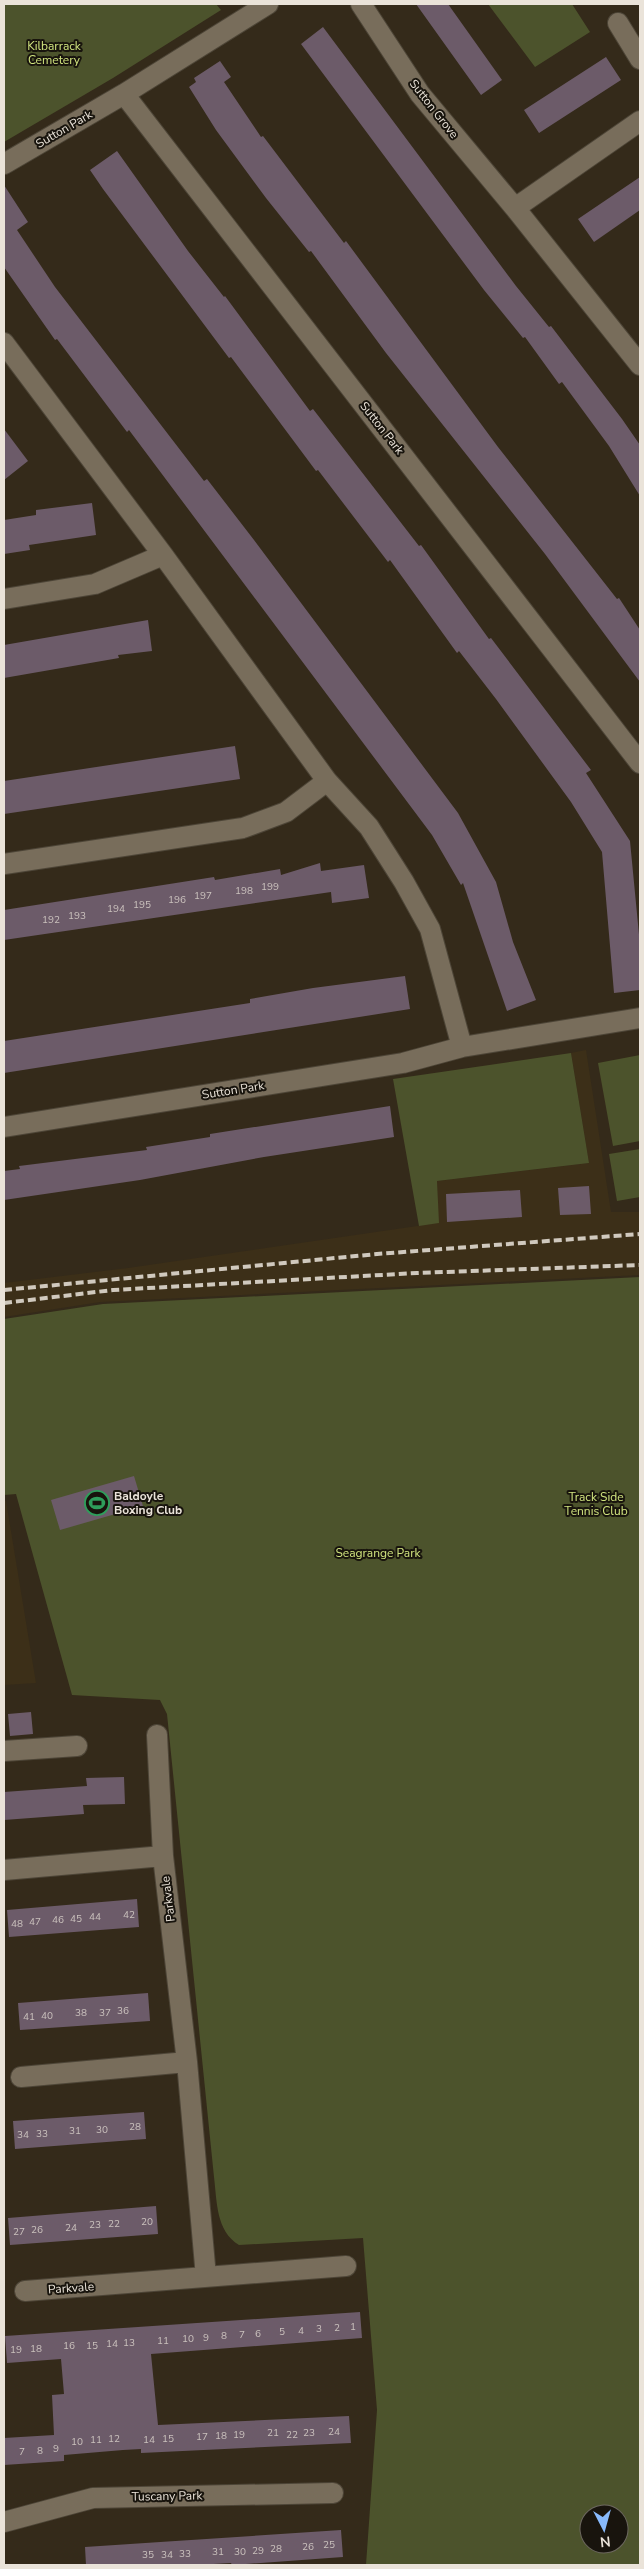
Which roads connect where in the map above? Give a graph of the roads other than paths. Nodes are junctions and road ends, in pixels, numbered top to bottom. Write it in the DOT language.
graph roads {
  1 [pos="268,4"];
  2 [pos="361,4"];
  3 [pos="618,23"];
  4 [pos="640,59"];
  5 [pos="124,94"];
  6 [pos="640,121"];
  7 [pos="4,164"];
  8 [pos="515,208"];
  9 [pos="4,343"];
  10 [pos="640,365"];
  11 [pos="163,555"];
  12 [pos="4,599"];
  13 [pos="640,763"];
  14 [pos="327,781"];
  15 [pos="4,864"];
  16 [pos="640,1018"];
  17 [pos="462,1047"];
  18 [pos="4,1126"];
  19 [pos="157,1735"];
  20 [pos="77,1746"];
  21 [pos="4,1751"];
  22 [pos="163,1856"];
  23 [pos="4,1870"];
  24 [pos="188,2062"];
  25 [pos="21,2077"];
  26 [pos="346,2266"];
  27 [pos="206,2277"];
  28 [pos="25,2291"];
  29 [pos="333,2493"];
  30 [pos="4,2522"];
  1 -- 5 [label="street, Sutton Park"];
  2 -- 8 [label="street, Sutton Grove"];
  3 -- 4 [label="street"];
  5 -- 7 [label="street, Sutton Park"];
  5 -- 13 [label="street, Sutton Park"];
  6 -- 8 [label="street"];
  8 -- 10 [label="street, Sutton Grove"];
  9 -- 11 [label="street"];
  11 -- 12 [label="street"];
  11 -- 14 [label="street"];
  14 -- 15 [label="street"];
  14 -- 17 [label="street"];
  16 -- 17 [label="street, Sutton Park"];
  17 -- 18 [label="street, Sutton Park"];
  19 -- 22 [label="street, Parkvale"];
  20 -- 21 [label="street"];
  22 -- 23 [label="street"];
  22 -- 24 [label="street, Parkvale"];
  24 -- 25 [label="street"];
  24 -- 27 [label="street, Parkvale"];
  26 -- 27 [label="street, Parkvale"];
  27 -- 28 [label="street, Parkvale"];
  29 -- 30 [label="street, Tuscany Park"];
}
